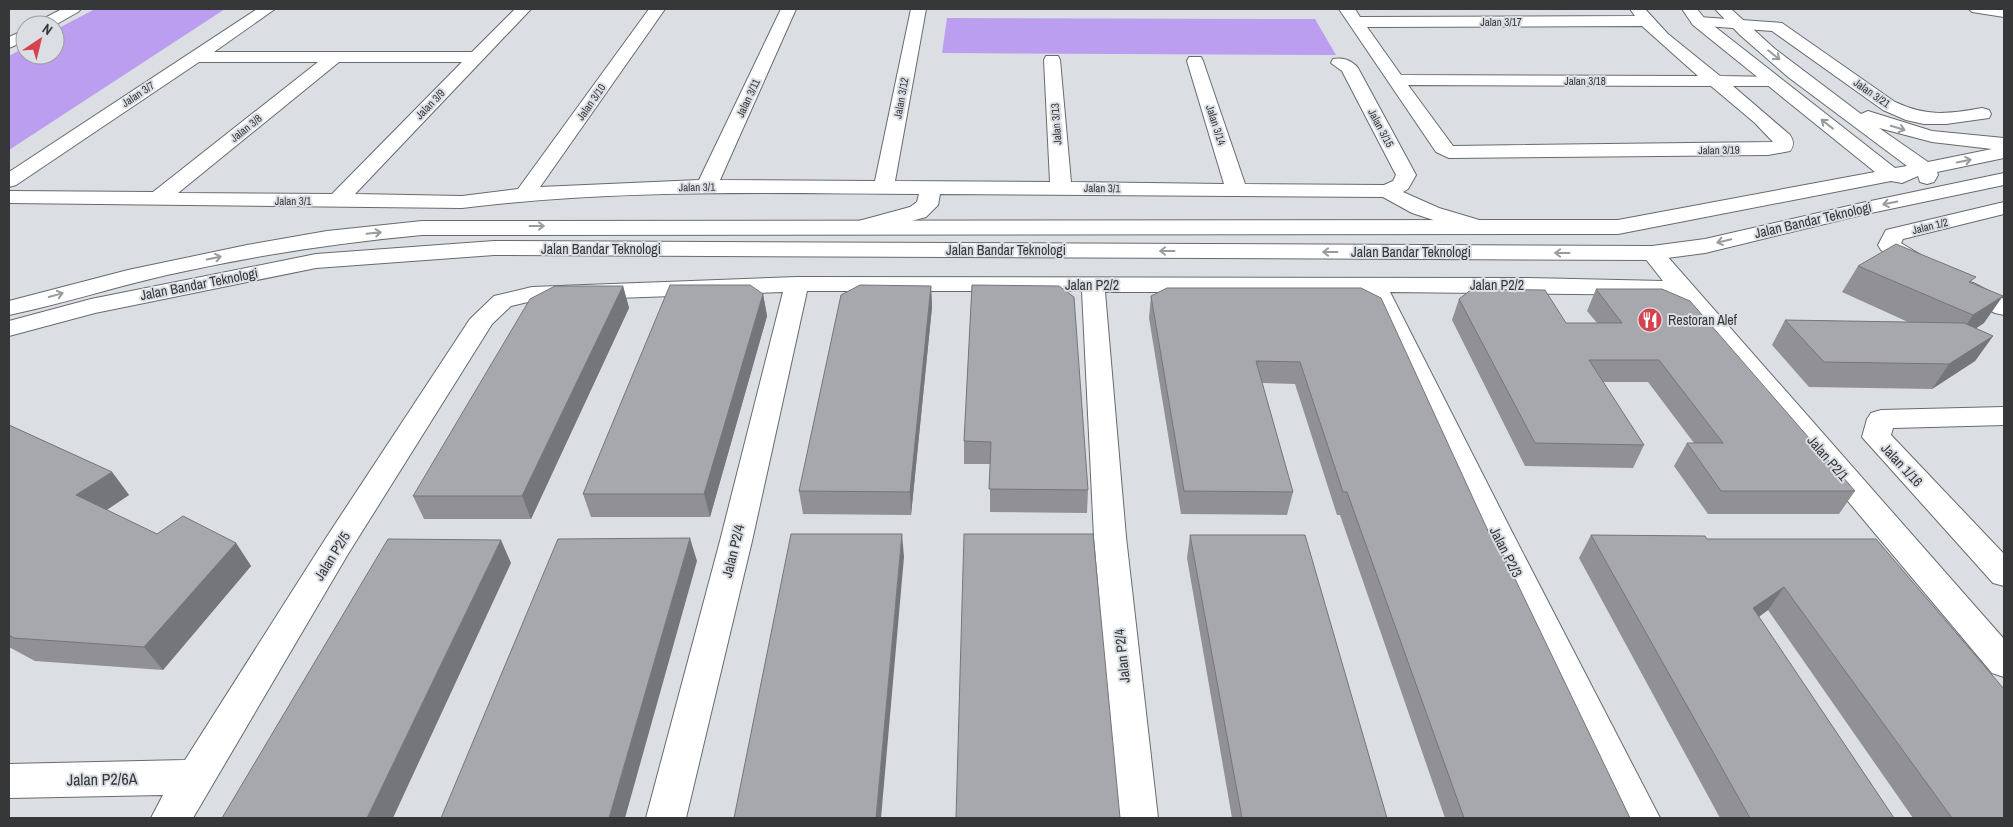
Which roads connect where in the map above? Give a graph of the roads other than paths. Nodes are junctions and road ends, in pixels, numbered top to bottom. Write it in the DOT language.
graph roads {
  1 [pos="73,9"];
  2 [pos="267,9"];
  3 [pos="523,9"];
  4 [pos="657,9"];
  5 [pos="788,9"];
  6 [pos="919,9"];
  7 [pos="1722,9"];
  8 [pos="1977,9"];
  9 [pos="2004,12"];
  10 [pos="62,15"];
  11 [pos="1641,15"];
  12 [pos="1694,15"];
  13 [pos="1352,16"];
  14 [pos="1737,24"];
  15 [pos="194,57"];
  16 [pos="336,57"];
  17 [pos="475,57"];
  18 [pos="1052,60"];
  19 [pos="1195,61"];
  20 [pos="1339,63"];
  21 [pos="1396,80"];
  22 [pos="1716,81"];
  23 [pos="1773,81"];
  24 [pos="1836,105"];
  25 [pos="1982,114"];
  26 [pos="2004,143"];
  27 [pos="2004,152"];
  28 [pos="1866,154"];
  29 [pos="1891,175"];
  30 [pos="2004,179"];
  31 [pos="9,181"];
  32 [pos="1921,182"];
  33 [pos="1843,185"];
  34 [pos="707,186"];
  35 [pos="884,187"];
  36 [pos="931,187"];
  37 [pos="1061,188"];
  38 [pos="1236,189"];
  39 [pos="1387,191"];
  40 [pos="525,194"];
  41 [pos="9,198"];
  42 [pos="156,200"];
  43 [pos="337,201"];
  44 [pos="2004,208"];
  45 [pos="797,226"];
  46 [pos="863,226"];
  47 [pos="1478,227"];
  48 [pos="802,249"];
  49 [pos="1652,253"];
  50 [pos="797,284"];
  51 [pos="1093,284"];
  52 [pos="1375,285"];
  53 [pos="1682,288"];
  54 [pos="503,301"];
  55 [pos="9,308"];
  56 [pos="2004,308"];
  57 [pos="9,329"];
  58 [pos="2004,416"];
  59 [pos="2004,574"];
  60 [pos="2004,662"];
  61 [pos="196,777"];
  62 [pos="9,780"];
  63 [pos="171,818"];
  64 [pos="666,818"];
  65 [pos="1138,818"];
  66 [pos="1640,818"];
  1 -- 10 [label="street"];
  2 -- 15 [label="street, Jalan 3/7"];
  3 -- 17 [label="street, Jalan 3/9"];
  4 -- 40 [label="street, Jalan 3/10"];
  5 -- 34 [label="street, Jalan 3/11"];
  6 -- 35 [label="street, Jalan 3/12"];
  7 -- 14 [label="street"];
  8 -- 9 [label="street"];
  11 -- 13 [label="street, Jalan 3/17"];
  11 -- 22 [label="street, Jalan 3/19"];
  12 -- 14 [label="street"];
  12 -- 23 [label="street"];
  13 -- 21 [label="street"];
  14 -- 24 [label="street, one-way"];
  14 -- 25 [label="street, Jalan 3/21"];
  15 -- 16 [label="street"];
  15 -- 31 [label="street, Jalan 3/7"];
  16 -- 17 [label="street"];
  16 -- 42 [label="street, Jalan 3/8"];
  17 -- 43 [label="street, Jalan 3/9"];
  18 -- 37 [label="street, Jalan 3/13"];
  19 -- 38 [label="street, Jalan 3/14"];
  20 -- 39 [label="street, Jalan 3/15"];
  21 -- 22 [label="street, Jalan 3/18"];
  21 -- 22 [label="street, Jalan 3/19"];
  22 -- 23 [label="street, Jalan 3/18"];
  28 -- 23 [label="street, one-way"];
  24 -- 26 [label="street, one-way"];
  24 -- 32 [label="street"];
  32 -- 27 [label="street, Jalan Bandar Teknologi, one-way"];
  28 -- 29 [label="street"];
  28 -- 33 [label="street"];
  29 -- 32 [label="street"];
  29 -- 33 [label="street, Jalan Bandar Teknologi"];
  30 -- 32 [label="street, Jalan Bandar Teknologi"];
  32 -- 49 [label="street, Jalan Bandar Teknologi, one-way"];
  33 -- 47 [label="street, Jalan Bandar Teknologi"];
  34 -- 35 [label="street, Jalan 3/1"];
  34 -- 40 [label="street, Jalan 3/1"];
  35 -- 36 [label="street, Jalan 3/1"];
  36 -- 37 [label="street, Jalan 3/1"];
  36 -- 46 [label="street"];
  37 -- 38 [label="street, Jalan 3/1"];
  38 -- 39 [label="street, Jalan 3/1"];
  39 -- 47 [label="street"];
  40 -- 43 [label="street, Jalan 3/1"];
  41 -- 42 [label="street, Jalan 3/1"];
  42 -- 43 [label="street, Jalan 3/1"];
  44 -- 56 [label="street, Jalan 1/2"];
  45 -- 46 [label="street, Jalan Bandar Teknologi"];
  45 -- 48 [label="street"];
  55 -- 45 [label="street, Jalan Bandar Teknologi, one-way"];
  46 -- 47 [label="street, Jalan Bandar Teknologi"];
  49 -- 48 [label="street, Jalan Bandar Teknologi, one-way"];
  48 -- 57 [label="street, Jalan Bandar Teknologi"];
  49 -- 53 [label="street, Jalan P2/1"];
  50 -- 51 [label="street, Jalan P2/2"];
  50 -- 54 [label="street, Jalan P2/2"];
  50 -- 64 [label="street, Jalan P2/4"];
  51 -- 52 [label="street, Jalan P2/2"];
  51 -- 65 [label="street, Jalan P2/4"];
  52 -- 53 [label="street, Jalan P2/2"];
  52 -- 66 [label="street, Jalan P2/3"];
  53 -- 60 [label="street, Jalan P2/1"];
  54 -- 61 [label="street, Jalan P2/5"];
  58 -- 59 [label="street, Jalan 1/16"];
  61 -- 62 [label="street, Jalan P2/6A"];
  61 -- 63 [label="street, Jalan P2/5"];
}
